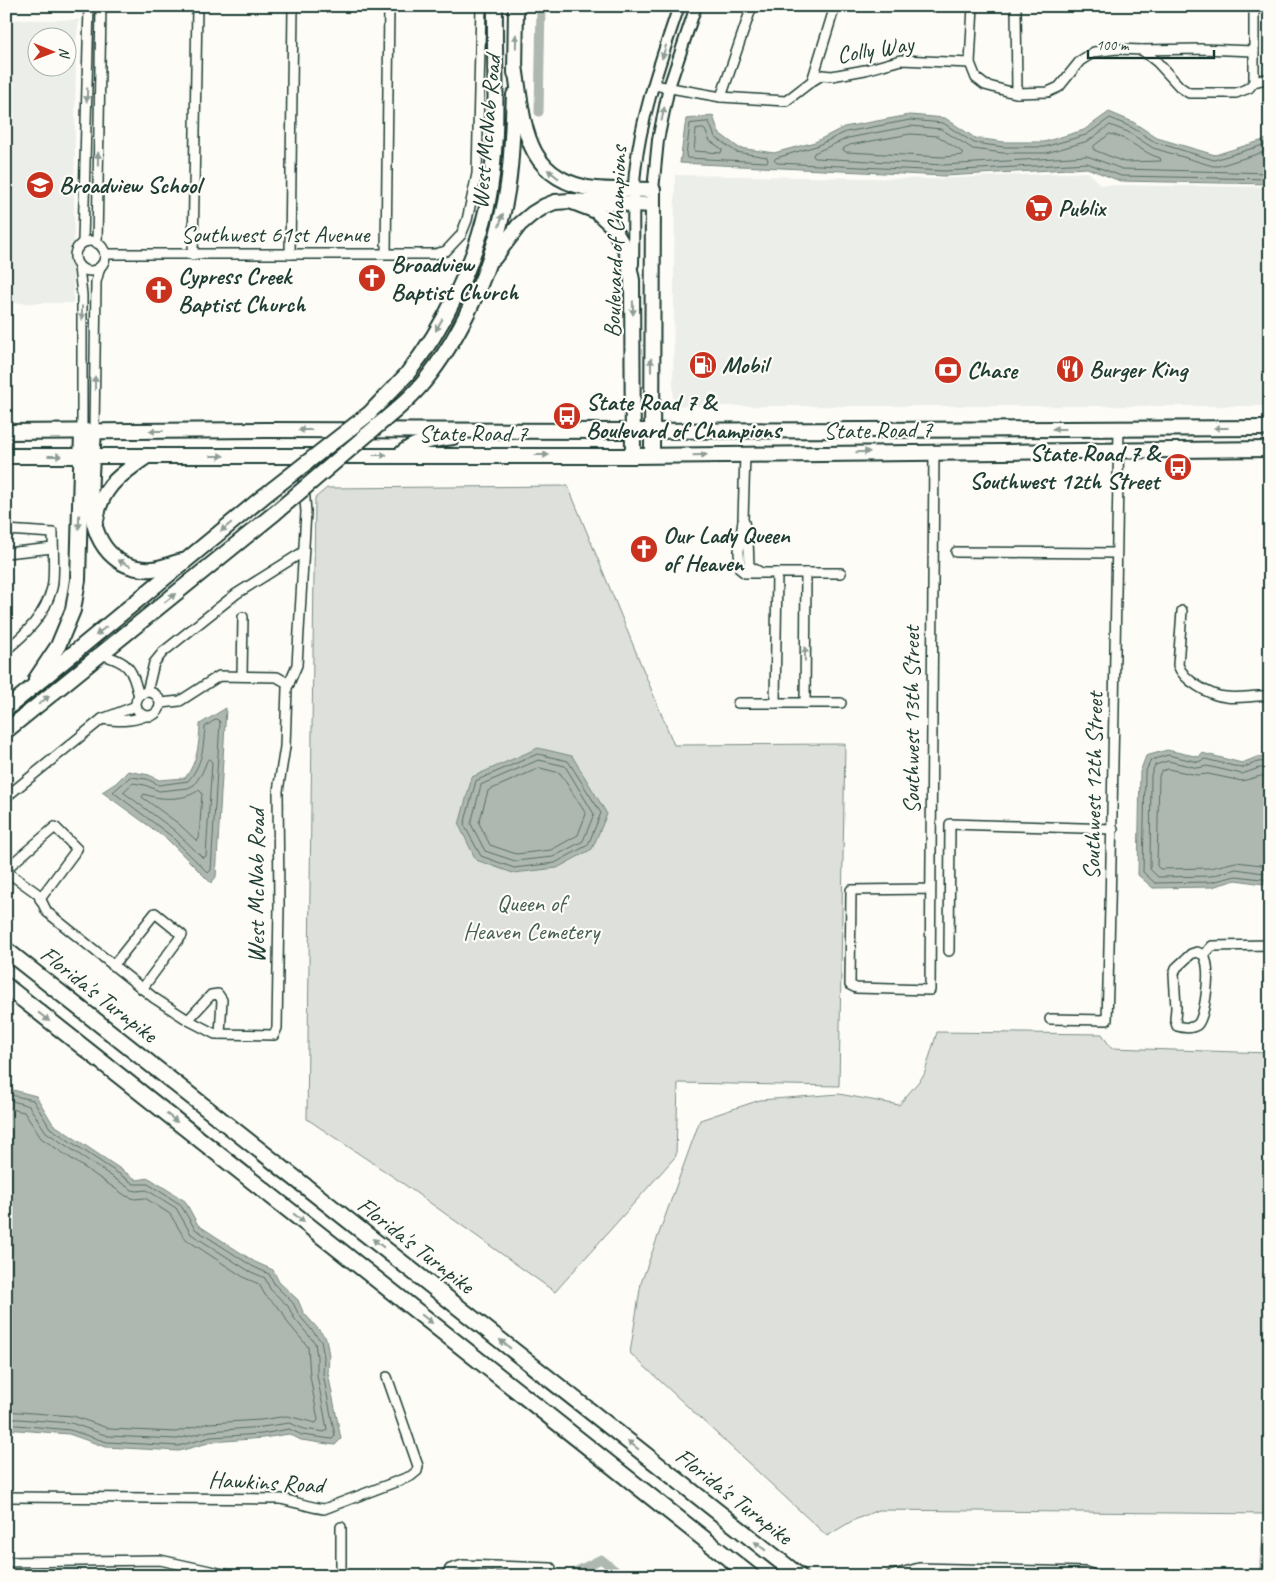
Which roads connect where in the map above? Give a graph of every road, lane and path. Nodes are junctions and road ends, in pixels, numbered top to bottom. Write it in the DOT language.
graph roads {
  1 [pos="89,6"];
  2 [pos="101,6"];
  3 [pos="197,6"];
  4 [pos="293,6"];
  5 [pos="389,6"];
  6 [pos="481,6"];
  7 [pos="495,6"];
  8 [pos="516,6"];
  9 [pos="680,6"];
  10 [pos="696,6"];
  11 [pos="752,6"];
  12 [pos="835,6"];
  13 [pos="973,6"];
  14 [pos="1016,6"];
  15 [pos="1254,6"];
  16 [pos="89,25"];
  17 [pos="100,25"];
  18 [pos="1142,50"];
  19 [pos="1254,50"];
  20 [pos="970,63"];
  21 [pos="515,66"];
  22 [pos="1270,78"];
  23 [pos="812,81"];
  24 [pos="1254,82"];
  25 [pos="654,85"];
  26 [pos="669,87"];
  27 [pos="1016,93"];
  28 [pos="721,97"];
  29 [pos="635,189"];
  30 [pos="653,190"];
  31 [pos="570,201"];
  32 [pos="653,204"];
  33 [pos="634,205"];
  34 [pos="83,242"];
  35 [pos="97,243"];
  36 [pos="386,253"];
  37 [pos="104,254"];
  38 [pos="290,254"];
  39 [pos="193,255"];
  40 [pos="79,266"];
  41 [pos="100,267"];
  42 [pos="487,267"];
  43 [pos="632,280"];
  44 [pos="83,360"];
  45 [pos="96,365"];
  46 [pos="1270,428"];
  47 [pos="1119,429"];
  48 [pos="489,430"];
  49 [pos="633,431"];
  50 [pos="652,431"];
  51 [pos="6,432"];
  52 [pos="88,432"];
  53 [pos="1270,449"];
  54 [pos="1118,450"];
  55 [pos="934,451"];
  56 [pos="745,454"];
  57 [pos="302,455"];
  58 [pos="400,455"];
  59 [pos="652,455"];
  60 [pos="6,456"];
  61 [pos="87,456"];
  62 [pos="147,456"];
  63 [pos="633,456"];
  64 [pos="95,528"];
  65 [pos="6,530"];
  66 [pos="53,548"];
  67 [pos="303,552"];
  68 [pos="956,552"];
  69 [pos="6,553"];
  70 [pos="1116,553"];
  71 [pos="188,559"];
  72 [pos="777,573"];
  73 [pos="806,573"];
  74 [pos="840,574"];
  75 [pos="1182,611"];
  76 [pos="243,618"];
  77 [pos="6,650"];
  78 [pos="100,654"];
  79 [pos="242,676"];
  80 [pos="289,684"];
  81 [pos="27,692"];
  82 [pos="1270,696"];
  83 [pos="141,698"];
  84 [pos="161,703"];
  85 [pos="738,703"];
  86 [pos="775,703"];
  87 [pos="805,703"];
  88 [pos="841,703"];
  89 [pos="6,709"];
  90 [pos="145,716"];
  91 [pos="102,719"];
  92 [pos="6,732"];
  93 [pos="6,797"];
  94 [pos="1113,829"];
  95 [pos="6,870"];
  96 [pos="930,890"];
  97 [pos="40,899"];
  98 [pos="1270,945"];
  99 [pos="6,950"];
  100 [pos="949,951"];
  101 [pos="1204,955"];
  102 [pos="114,966"];
  103 [pos="6,986"];
  104 [pos="142,989"];
  105 [pos="1050,1019"];
  106 [pos="188,1020"];
  107 [pos="220,1034"];
  108 [pos="387,1377"];
  109 [pos="6,1498"];
  110 [pos="341,1527"];
  111 [pos="6,1562"];
  112 [pos="551,1568"];
  113 [pos="1040,1573"];
  114 [pos="233,1576"];
  115 [pos="339,1576"];
  116 [pos="445,1576"];
  117 [pos="751,1576"];
  118 [pos="798,1576"];
  119 [pos="890,1576"];
  120 [pos="1097,1576"];
  1 -- 16 [label="street"];
  2 -- 17 [label="street"];
  3 -- 39 [label="street"];
  4 -- 38 [label="street"];
  5 -- 36 [label="street"];
  6 -- 36 [label="street, Southwest 61st Avenue"];
  7 -- 71 [label="main road, West McNab Road, one-way, bridge"];
  21 -- 8 [label="main road, West McNab Road, one-way"];
  9 -- 25 [label="street, Boulevard of Champions, one-way"];
  10 -- 26 [label="street, Boulevard of Champions"];
  11 -- 28 [label="street"];
  12 -- 23 [label="street"];
  13 -- 20 [label="street"];
  14 -- 27 [label="street"];
  15 -- 19 [label="street"];
  16 -- 17 [label="street"];
  16 -- 34 [label="street, one-way"];
  35 -- 17 [label="street, one-way"];
  18 -- 19 [label="street"];
  18 -- 24 [label="street"];
  18 -- 27 [label="street"];
  19 -- 24 [label="street"];
  20 -- 23 [label="street, Colly Way"];
  20 -- 27 [label="street"];
  29 -- 21 [label="main road, one-way"];
  42 -- 21 [label="main road, West McNab Road, one-way"];
  22 -- 24 [label="street"];
  23 -- 28 [label="street, Colly Way"];
  25 -- 26 [label="street, Colly Way"];
  25 -- 29 [label="street, Boulevard of Champions"];
  26 -- 28 [label="street, Colly Way"];
  30 -- 26 [label="street, Boulevard of Champions, one-way"];
  29 -- 30 [label="main road"];
  29 -- 33 [label="street, Boulevard of Champions"];
  30 -- 32 [label="main road, Boulevard of Champions"];
  31 -- 33 [label="main road"];
  31 -- 42 [label="main road"];
  31 -- 43 [label="main road"];
  32 -- 33 [label="main road"];
  50 -- 32 [label="main road, Boulevard of Champions, one-way"];
  33 -- 43 [label="street, Boulevard of Champions"];
  34 -- 35 [label="street"];
  34 -- 40 [label="street"];
  35 -- 37 [label="street"];
  36 -- 38 [label="street, Southwest 61st Avenue"];
  37 -- 39 [label="street, Southwest 61st Avenue"];
  37 -- 41 [label="street"];
  38 -- 39 [label="street, Southwest 61st Avenue"];
  40 -- 41 [label="street"];
  40 -- 44 [label="street, one-way"];
  41 -- 45 [label="street"];
  78 -- 42 [label="main road, West McNab Road, one-way, bridge"];
  43 -- 49 [label="main road, Boulevard of Champions, one-way"];
  44 -- 45 [label="street"];
  44 -- 52 [label="street"];
  52 -- 45 [label="street, one-way"];
  46 -- 47 [label="main road, State Road 7, one-way"];
  47 -- 50 [label="main road, State Road 7, one-way"];
  47 -- 54 [label="street, Southwest 12th Street"];
  48 -- 49 [label="main road, State Road 7"];
  48 -- 52 [label="main road, State Road 7, one-way"];
  48 -- 58 [label="main road"];
  49 -- 50 [label="main road, State Road 7"];
  49 -- 63 [label="main road, Boulevard of Champions"];
  50 -- 59 [label="main road, Boulevard of Champions"];
  51 -- 52 [label="main road, State Road 7"];
  52 -- 61 [label="main road"];
  53 -- 54 [label="main road, State Road 7"];
  54 -- 55 [label="main road, State Road 7"];
  54 -- 70 [label="street, Southwest 12th Street"];
  56 -- 55 [label="main road, State Road 7, one-way"];
  55 -- 96 [label="street, Southwest 13th Street"];
  59 -- 56 [label="main road, State Road 7, one-way"];
  56 -- 72 [label="street"];
  57 -- 58 [label="main road, State Road 7, one-way"];
  62 -- 57 [label="main road, State Road 7, one-way"];
  57 -- 67 [label="street, West McNab Road"];
  58 -- 63 [label="main road, State Road 7, one-way"];
  59 -- 63 [label="main road, State Road 7"];
  60 -- 61 [label="main road, State Road 7, one-way"];
  61 -- 62 [label="main road, State Road 7"];
  61 -- 64 [label="main road"];
  61 -- 81 [label="main road, one-way"];
  62 -- 64 [label="main road"];
  71 -- 64 [label="main road, one-way"];
  65 -- 66 [label="street"];
  66 -- 69 [label="street"];
  66 -- 77 [label="street"];
  67 -- 80 [label="street, West McNab Road"];
  67 -- 83 [label="street"];
  68 -- 70 [label="street"];
  70 -- 94 [label="street, Southwest 12th Street"];
  71 -- 81 [label="main road, West McNab Road, one-way"];
  72 -- 73 [label="street"];
  72 -- 86 [label="street"];
  73 -- 74 [label="street"];
  87 -- 73 [label="street, one-way"];
  75 -- 82 [label="street"];
  76 -- 79 [label="street"];
  78 -- 83 [label="street"];
  92 -- 78 [label="main road, West McNab Road, one-way"];
  79 -- 80 [label="street"];
  79 -- 84 [label="street"];
  80 -- 107 [label="street, West McNab Road"];
  81 -- 89 [label="main road, West McNab Road"];
  83 -- 84 [label="street"];
  83 -- 90 [label="street"];
  83 -- 91 [label="street"];
  84 -- 90 [label="street"];
  85 -- 86 [label="street"];
  86 -- 87 [label="street"];
  87 -- 88 [label="street"];
  90 -- 91 [label="street"];
  91 -- 93 [label="street"];
  94 -- 100 [label="street"];
  94 -- 105 [label="street, Southwest 12th Street"];
  95 -- 97 [label="street, West McNab Road"];
  95 -- 97 [label="street, West McNab Road"];
  96 -- 96 [label="street, Southwest 13th Street"];
  97 -- 102 [label="street, West McNab Road"];
  98 -- 101 [label="street"];
  118 -- 99 [label="highway, Florida's Turnpike, one-way"];
  101 -- 101 [label="street"];
  102 -- 104 [label="street, West McNab Road"];
  102 -- 104 [label="street"];
  103 -- 117 [label="highway, one-way"];
  104 -- 106 [label="street, West McNab Road"];
  106 -- 107 [label="street, West McNab Road"];
  106 -- 107 [label="street"];
  108 -- 109 [label="street, Hawkins Road"];
  110 -- 115 [label="street"];
  111 -- 114 [label="street"];
  112 -- 116 [label="street"];
  113 -- 119 [label="street"];
  113 -- 120 [label="street"];
}
